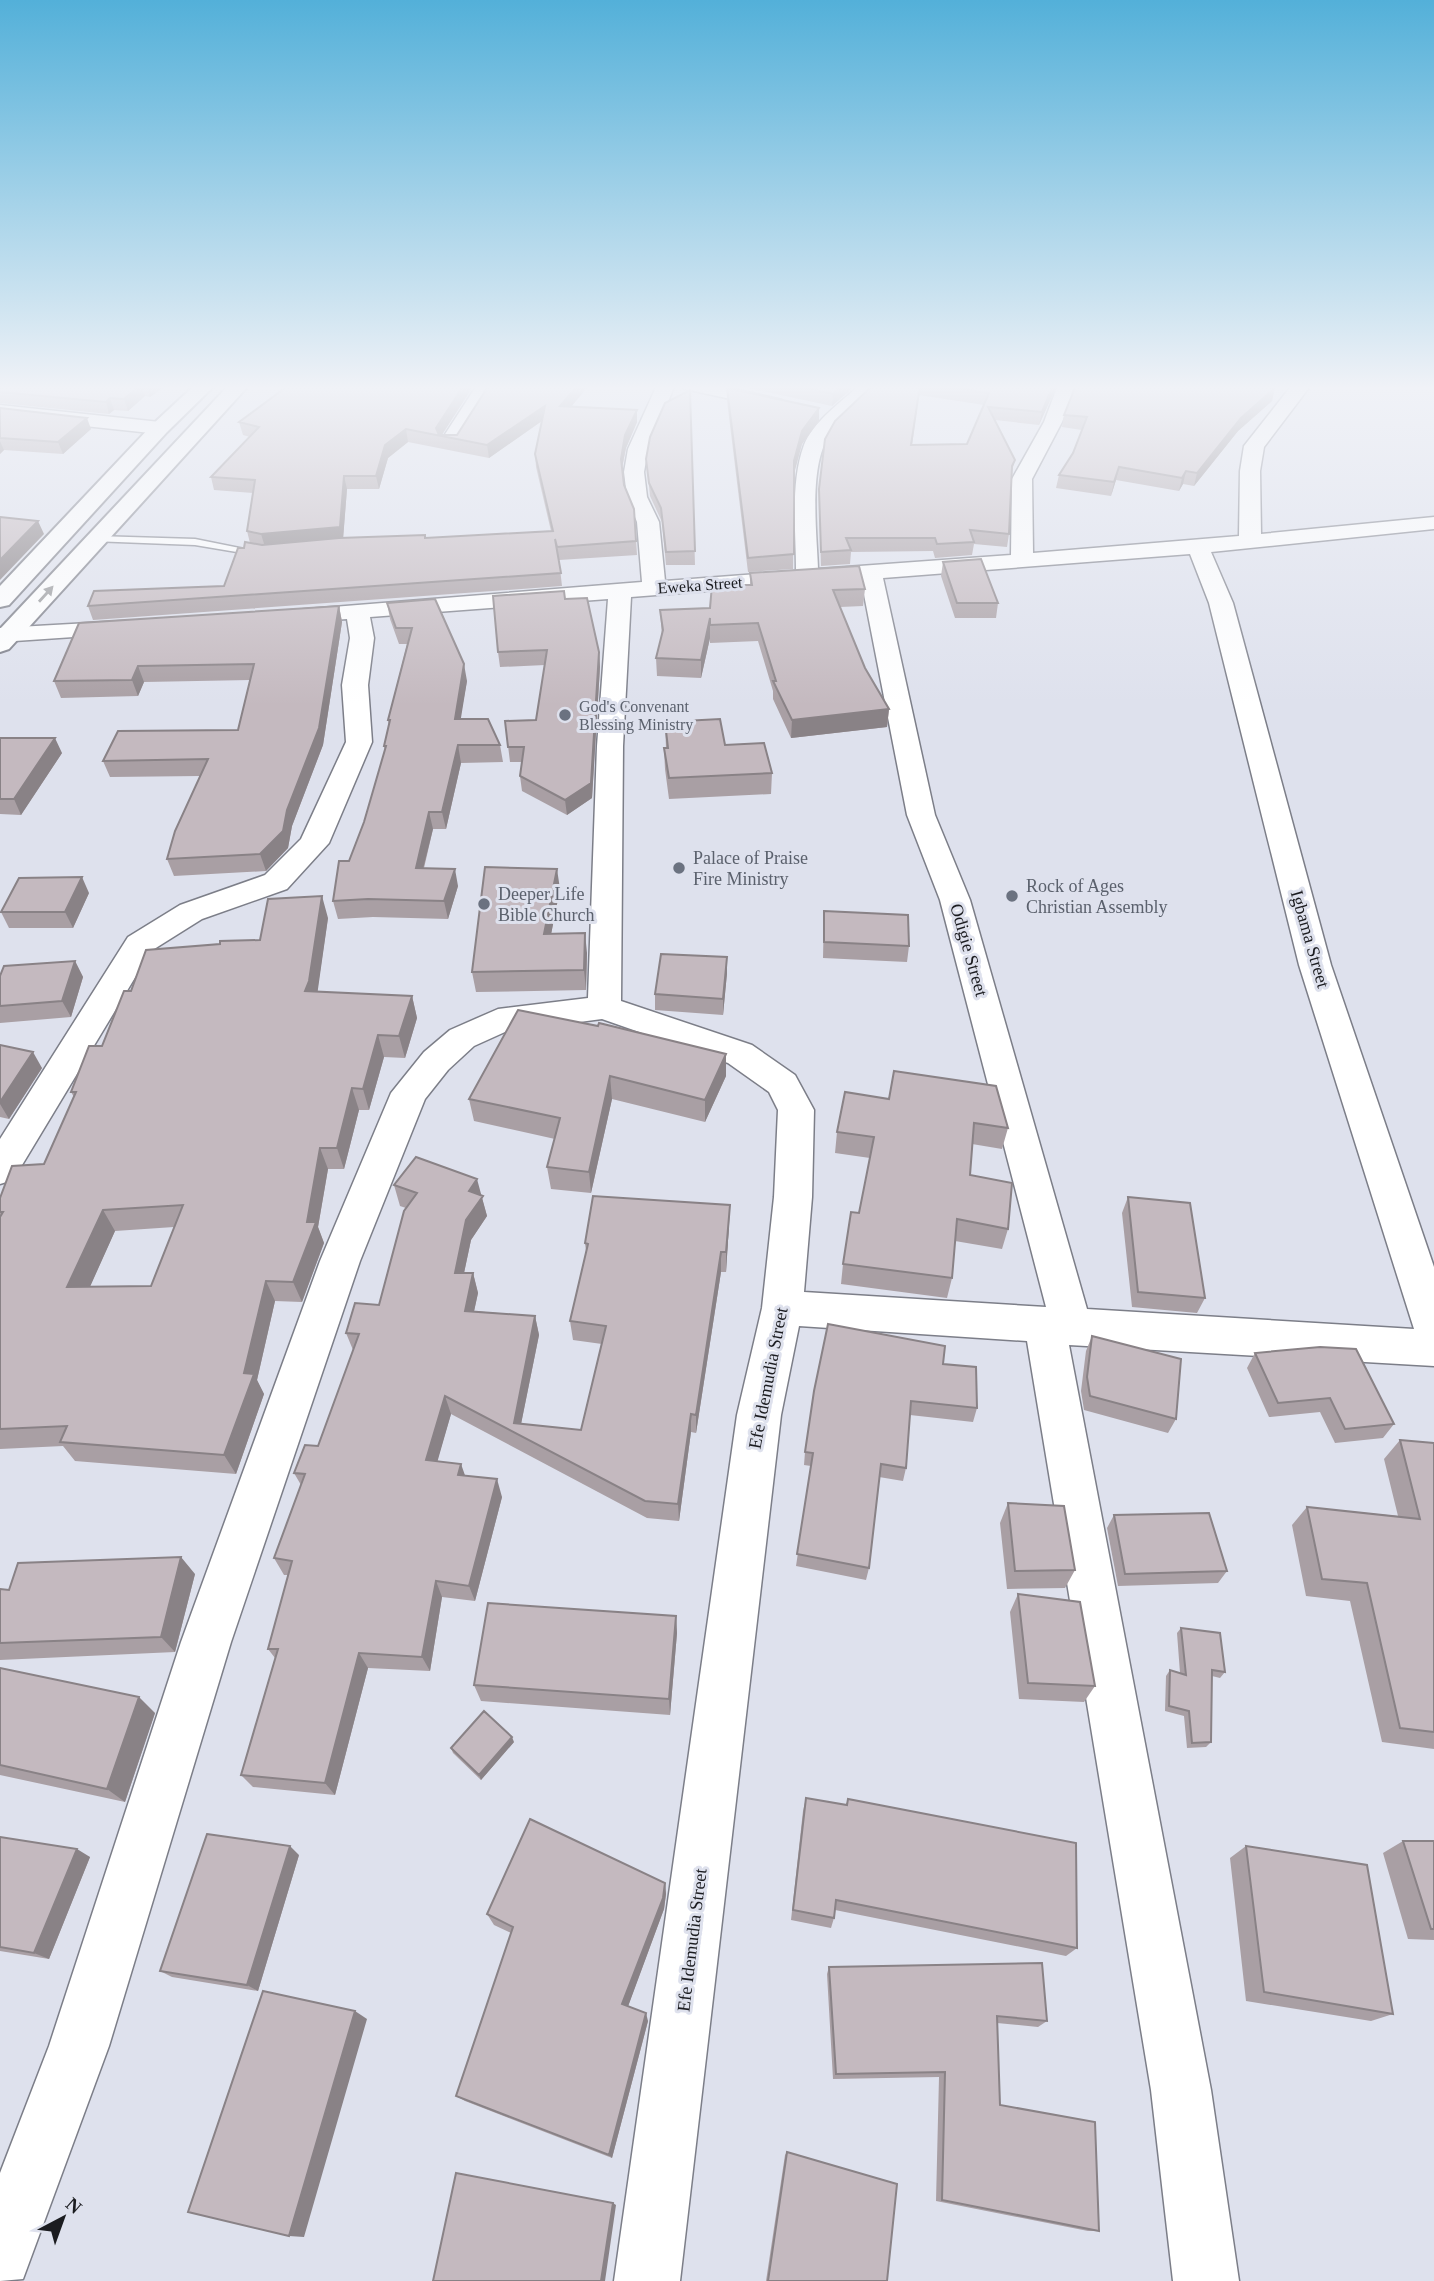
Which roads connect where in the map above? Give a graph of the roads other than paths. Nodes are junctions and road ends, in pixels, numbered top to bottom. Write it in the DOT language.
graph roads {
  1 [pos="101,491"];
  2 [pos="140,491"];
  3 [pos="636,491"];
  4 [pos="807,491"];
  5 [pos="1022,491"];
  6 [pos="1250,491"];
  7 [pos="1432,528"];
  8 [pos="96,538"];
  9 [pos="1250,541"];
  10 [pos="1198,547"];
  11 [pos="278,552"];
  12 [pos="1021,560"];
  13 [pos="871,572"];
  14 [pos="807,577"];
  15 [pos="637,590"];
  16 [pos="0,600"];
  17 [pos="357,611"];
  18 [pos="275,617"];
  19 [pos="141,627"];
  20 [pos="3,638"];
  21 [pos="604,1007"];
  22 [pos="0,1170"];
  23 [pos="782,1308"];
  24 [pos="1059,1327"];
  25 [pos="1434,1328"];
  26 [pos="1434,1348"];
  27 [pos="0,2256"];
  28 [pos="647,2281"];
  29 [pos="1206,2281"];
  1 -- 16 [label="main road"];
  2 -- 8 [label="main road"];
  3 -- 15 [label="street"];
  4 -- 14 [label="street"];
  5 -- 12 [label="street"];
  6 -- 9 [label="street"];
  7 -- 9 [label="street, Eweka Street"];
  8 -- 11 [label="lane"];
  20 -- 8 [label="main road, one-way"];
  9 -- 10 [label="street, Eweka Street"];
  10 -- 12 [label="street, Eweka Street"];
  10 -- 25 [label="street, Igbama Street"];
  12 -- 13 [label="street, Eweka Street"];
  13 -- 14 [label="street, Eweka Street"];
  13 -- 24 [label="street, Odigie Street"];
  14 -- 15 [label="street, Eweka Street"];
  15 -- 17 [label="street, Eweka Street"];
  15 -- 21 [label="street"];
  17 -- 18 [label="street, Eweka Street"];
  17 -- 22 [label="street"];
  19 -- 20 [label="street"];
  21 -- 23 [label="street, Efe Idemudia Street"];
  21 -- 27 [label="street"];
  23 -- 24 [label="street"];
  23 -- 28 [label="street, Efe Idemudia Street"];
  24 -- 26 [label="street"];
  24 -- 29 [label="street, Odigie Street"];
}
